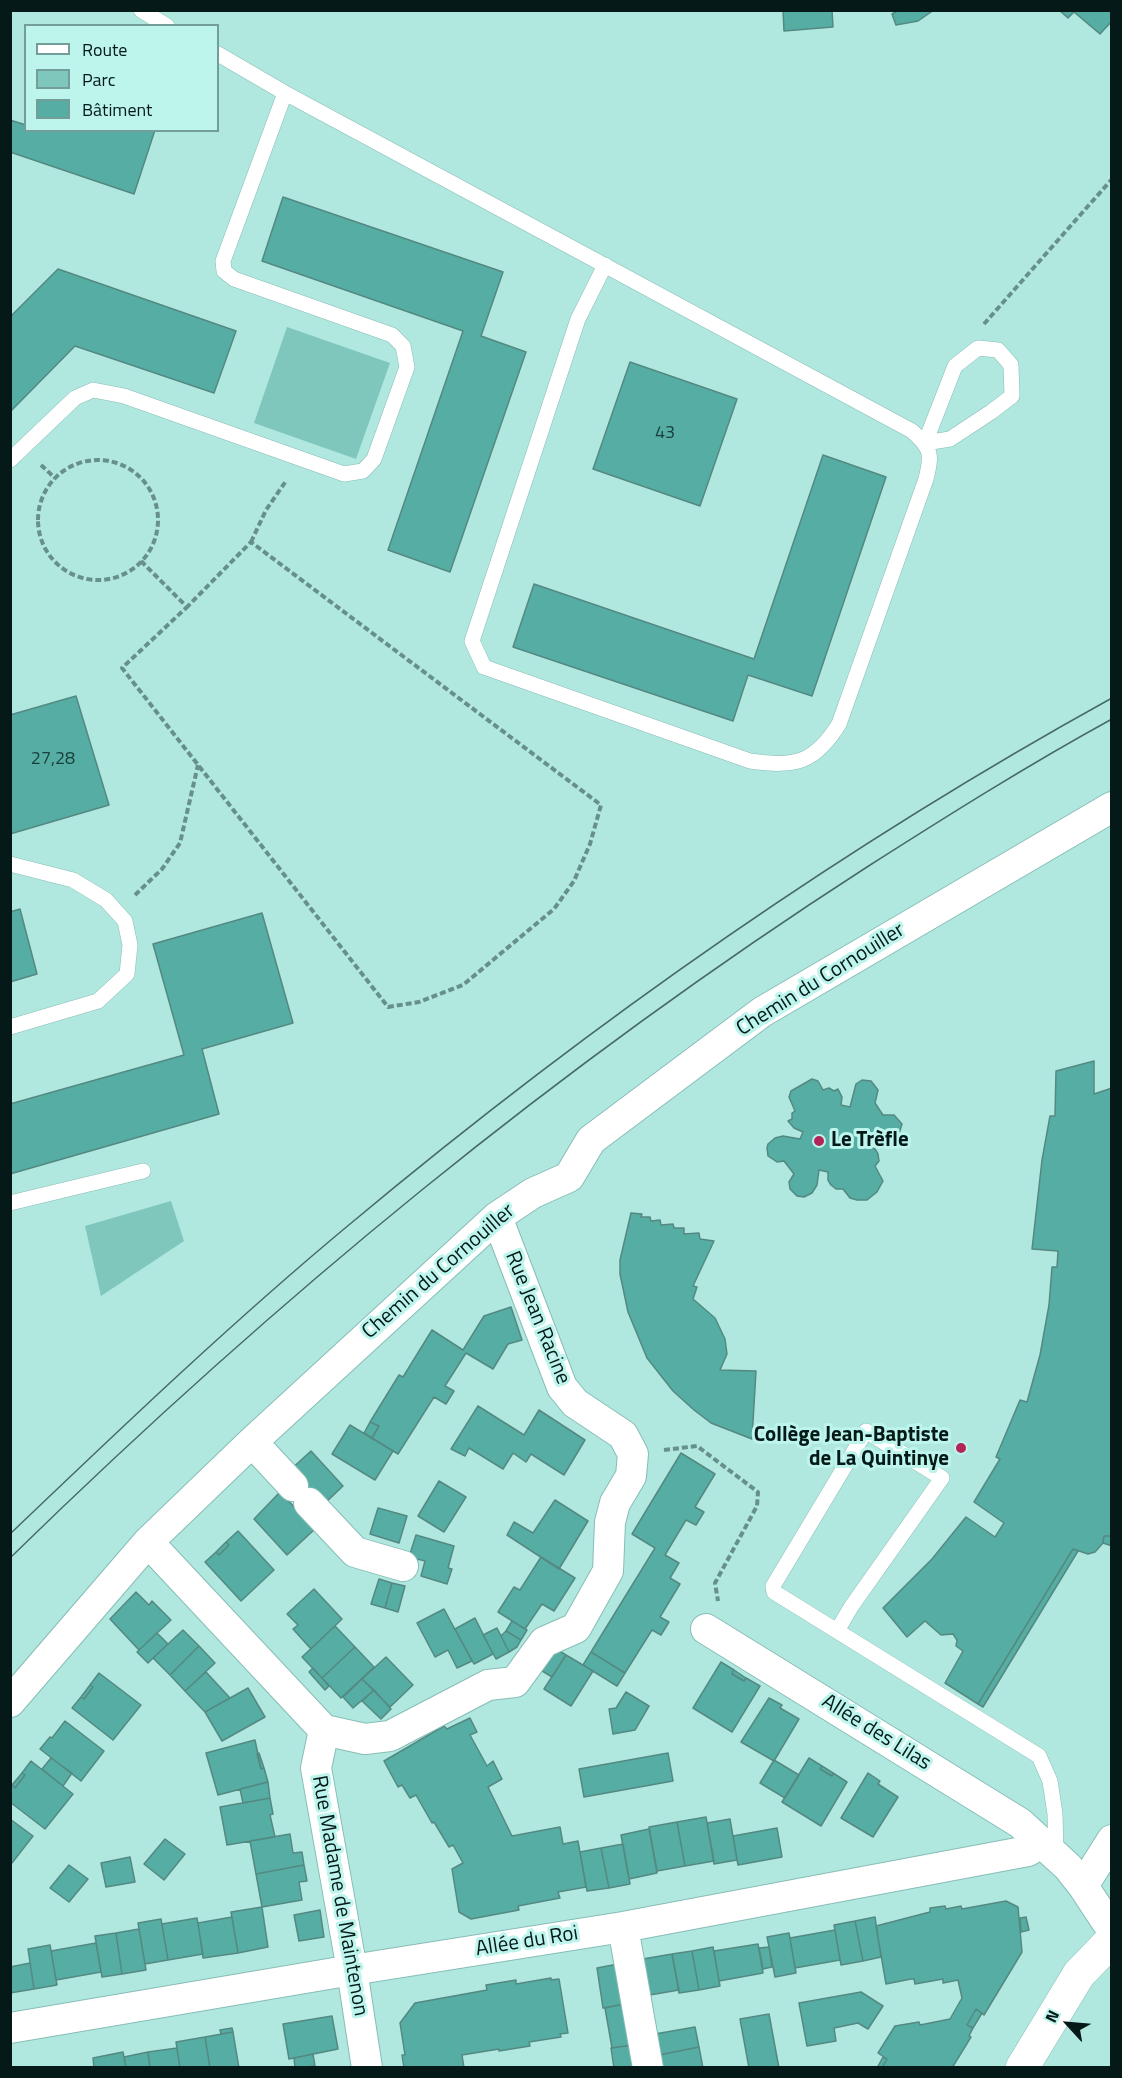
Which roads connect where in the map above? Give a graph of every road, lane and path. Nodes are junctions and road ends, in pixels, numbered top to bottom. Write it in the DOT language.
graph roads {
  1 [pos="141,10"];
  2 [pos="164,24"];
  3 [pos="219,55"];
  4 [pos="285,93"];
  5 [pos="1112,179"];
  6 [pos="605,265"];
  7 [pos="972,352"];
  8 [pos="925,443"];
  9 [pos="301,459"];
  10 [pos="10,460"];
  11 [pos="251,542"];
  12 [pos="141,561"];
  13 [pos="187,607"];
  14 [pos="198,765"];
  15 [pos="1112,807"];
  16 [pos="10,864"];
  17 [pos="115,910"];
  18 [pos="10,1028"];
  19 [pos="143,1171"];
  20 [pos="10,1203"];
  21 [pos="497,1217"];
  22 [pos="252,1442"];
  23 [pos="633,1454"];
  24 [pos="148,1542"];
  25 [pos="403,1566"];
  26 [pos="713,1620"];
  27 [pos="837,1631"];
  28 [pos="10,1702"];
  29 [pos="324,1730"];
  30 [pos="1112,1840"];
  31 [pos="1049,1850"];
  32 [pos="1083,1886"];
  33 [pos="623,1927"];
  34 [pos="1112,1930"];
  35 [pos="1112,1940"];
  36 [pos="352,1970"];
  37 [pos="10,2028"];
  38 [pos="367,2067"];
  39 [pos="648,2067"];
  40 [pos="1022,2067"];
  1 -- 2 [label="lane"];
  3 -- 4 [label="lane"];
  4 -- 6 [label="lane"];
  4 -- 9 [label="lane"];
  5 -- 7 [label="path"];
  6 -- 8 [label="lane"];
  6 -- 8 [label="lane"];
  7 -- 8 [label="lane"];
  7 -- 8 [label="lane"];
  9 -- 10 [label="lane"];
  9 -- 11 [label="path"];
  11 -- 13 [label="path"];
  11 -- 14 [label="path"];
  12 -- 12 [label="path"];
  12 -- 13 [label="path"];
  13 -- 14 [label="path"];
  14 -- 17 [label="path"];
  15 -- 21 [label="street, Chemin du Cornouiller"];
  16 -- 17 [label="lane"];
  17 -- 18 [label="lane"];
  19 -- 20 [label="lane"];
  21 -- 22 [label="street, Chemin du Cornouiller"];
  21 -- 23 [label="street, Rue Jean Racine"];
  22 -- 24 [label="street, Chemin du Cornouiller"];
  22 -- 25 [label="street"];
  23 -- 26 [label="path"];
  23 -- 29 [label="street"];
  24 -- 28 [label="street, Chemin du Cornouiller"];
  24 -- 29 [label="street"];
  26 -- 31 [label="street, Allée des Lilas"];
  27 -- 27 [label="lane"];
  27 -- 31 [label="lane"];
  29 -- 36 [label="street, Rue Madame de Maintenon"];
  30 -- 32 [label="street"];
  31 -- 32 [label="street, Allée des Lilas"];
  31 -- 33 [label="street, Allée du Roi"];
  32 -- 34 [label="street, Allée des Lilas"];
  33 -- 36 [label="street, Allée du Roi"];
  33 -- 39 [label="street"];
  35 -- 40 [label="street"];
  36 -- 37 [label="street, Allée du Roi"];
  36 -- 38 [label="street, Rue Madame de Maintenon"];
}
